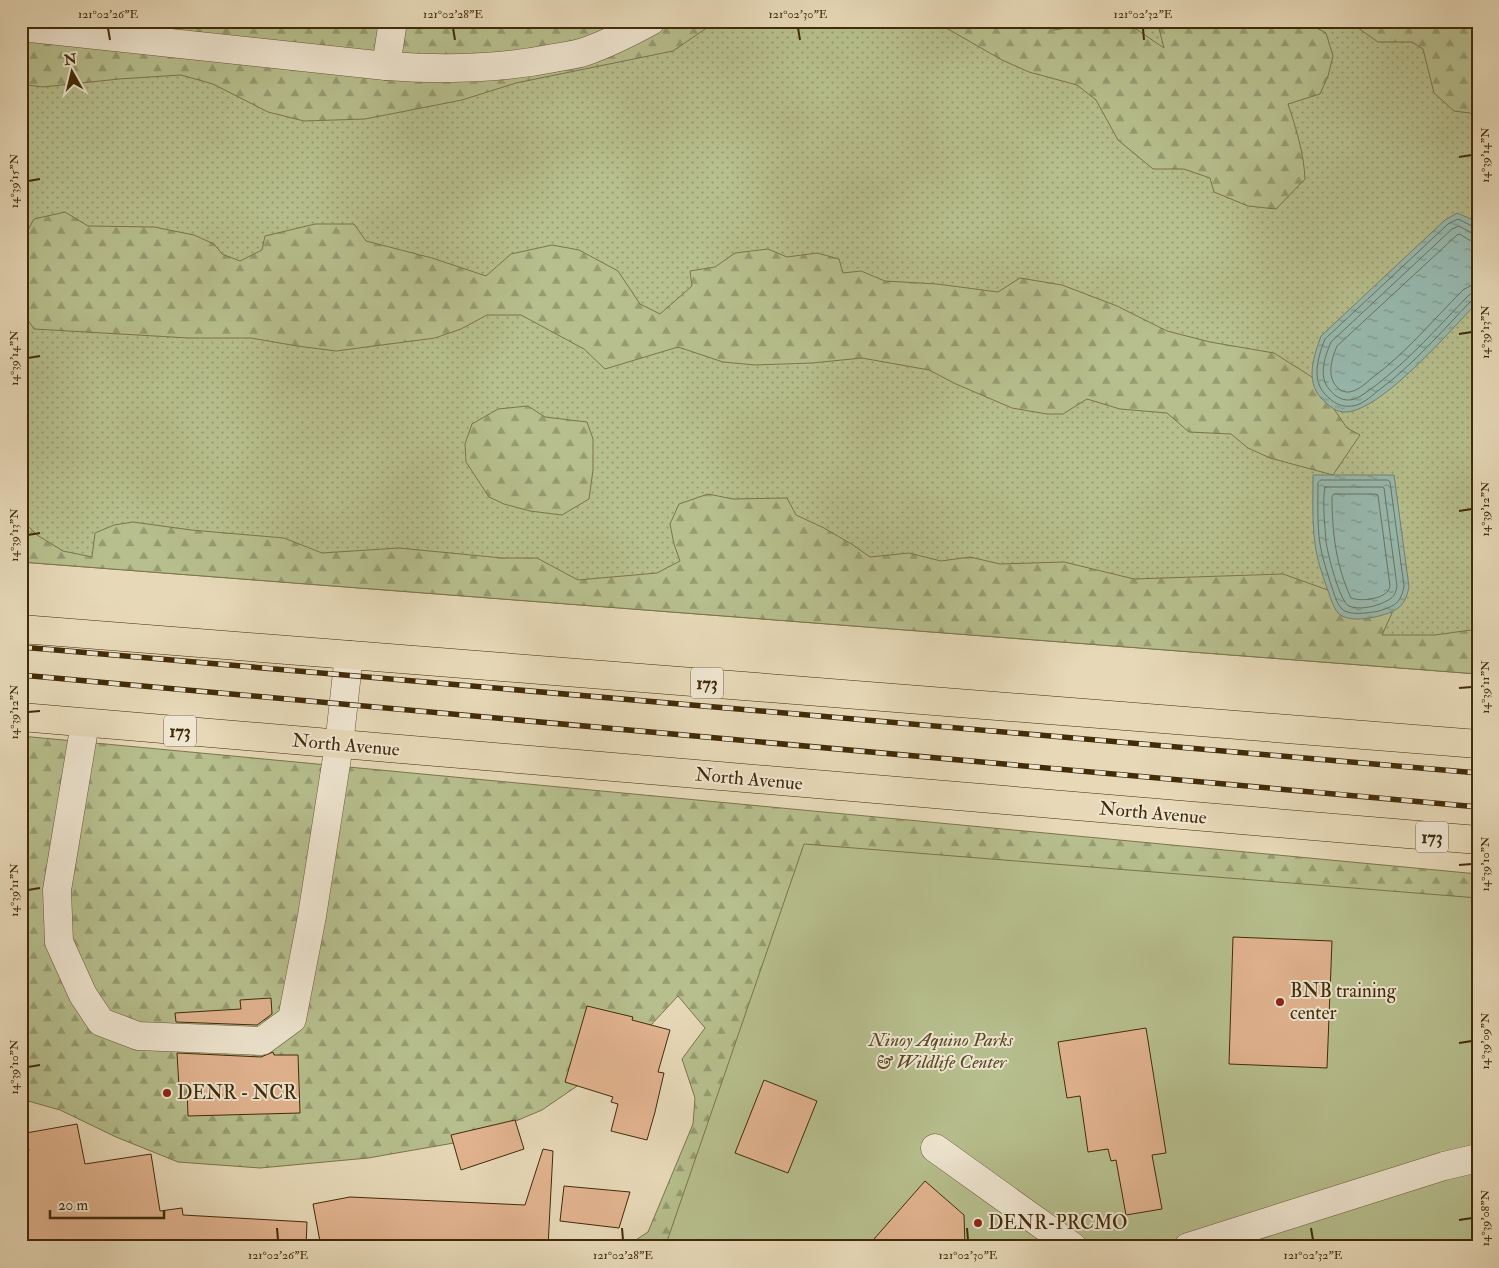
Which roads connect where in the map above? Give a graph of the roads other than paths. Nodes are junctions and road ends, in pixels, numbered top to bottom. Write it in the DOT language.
graph roads {
  1 [pos="393,21"];
  2 [pos="651,21"];
  3 [pos="21,27"];
  4 [pos="386,66"];
  5 [pos="21,628"];
  6 [pos="349,655"];
  7 [pos="21,717"];
  8 [pos="86,723"];
  9 [pos="1478,744"];
  10 [pos="339,745"];
  11 [pos="1478,840"];
  12 [pos="935,1148"];
  13 [pos="1478,1158"];
  14 [pos="1073,1247"];
  15 [pos="1188,1247"];
  1 -- 4 [label="lane"];
  2 -- 4 [label="lane"];
  3 -- 4 [label="lane"];
  5 -- 6 [label="main road, 173"];
  6 -- 9 [label="main road, 173"];
  6 -- 10 [label="lane"];
  7 -- 8 [label="main road, North Avenue / 173"];
  8 -- 10 [label="main road, North Avenue / 173"];
  8 -- 10 [label="lane"];
  10 -- 11 [label="main road, North Avenue / 173"];
  12 -- 14 [label="lane"];
  13 -- 15 [label="lane"];
}
